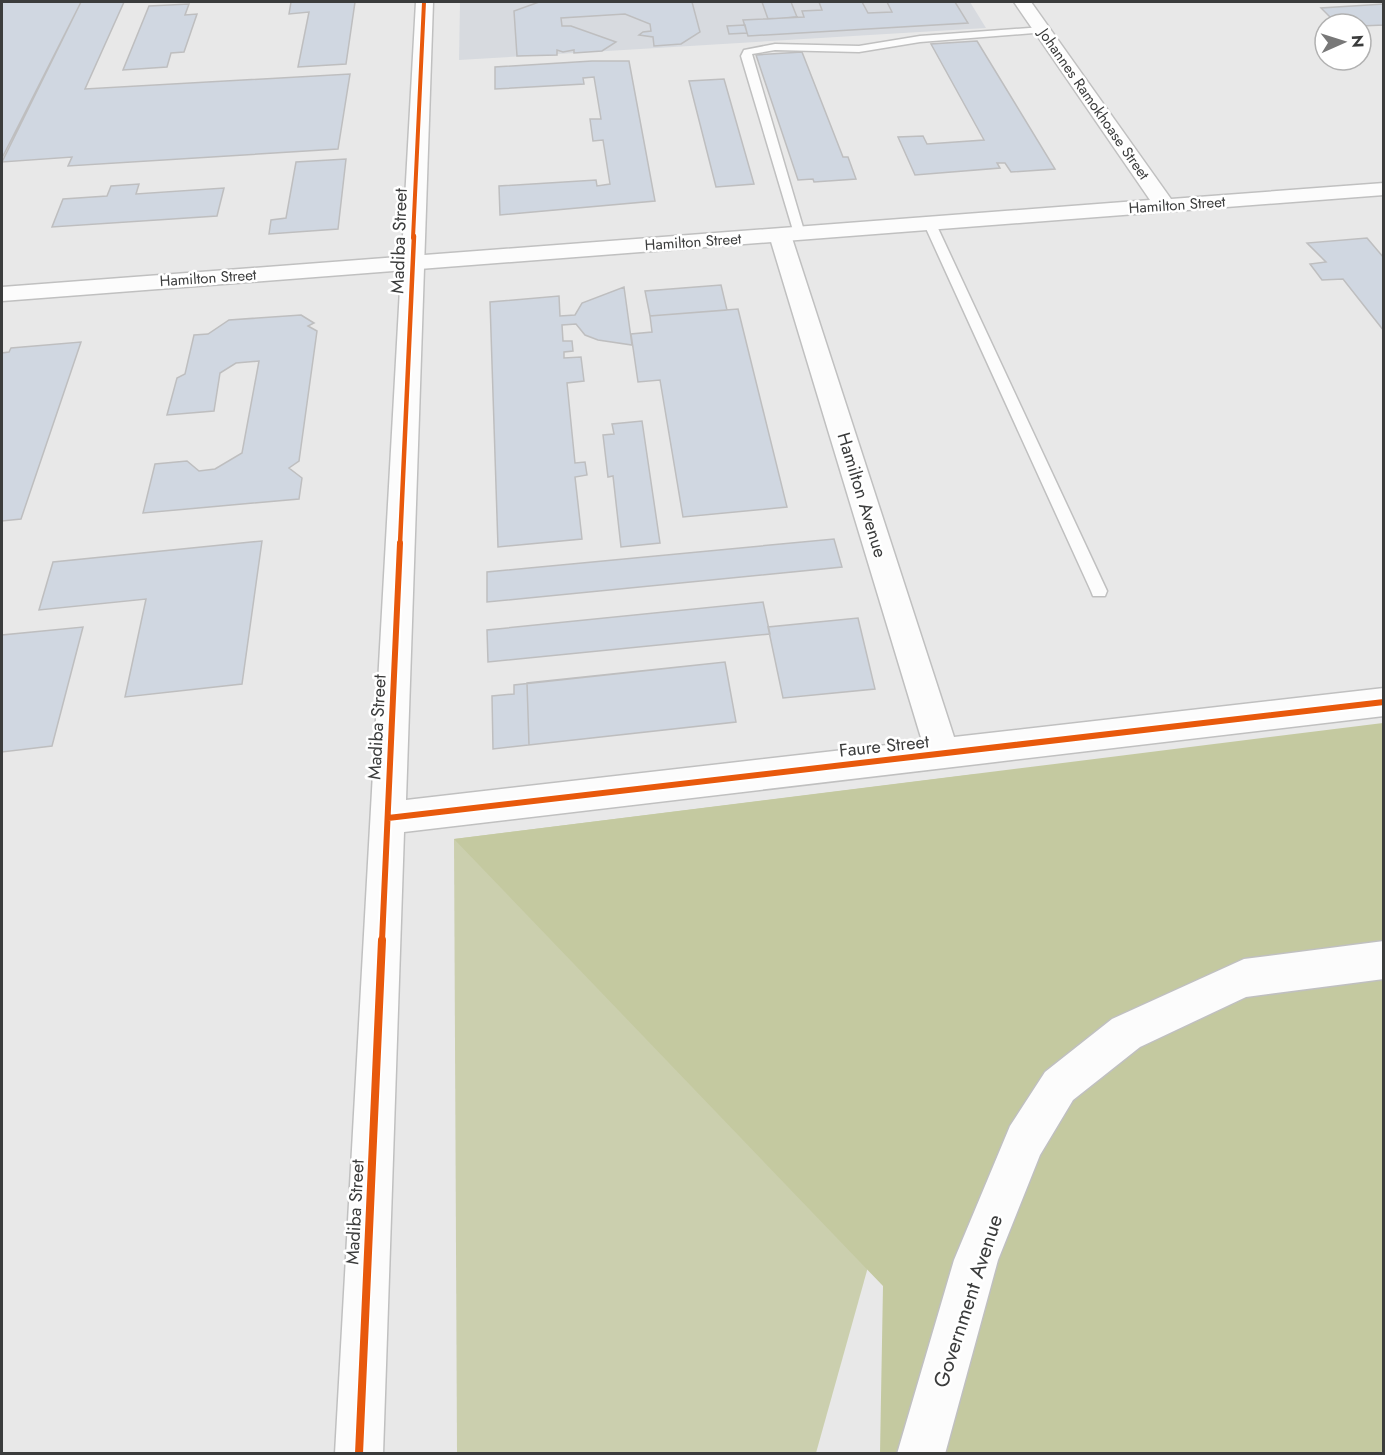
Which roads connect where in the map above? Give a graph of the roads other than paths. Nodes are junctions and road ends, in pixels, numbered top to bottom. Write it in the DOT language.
graph roads {
  1 [pos="424,2"];
  2 [pos="1023,2"];
  3 [pos="1043,30"];
  4 [pos="1383,189"];
  5 [pos="1166,206"];
  6 [pos="930,224"];
  7 [pos="789,234"];
  8 [pos="414,263"];
  9 [pos="2,294"];
  10 [pos="1099,591"];
  11 [pos="1383,702"];
  12 [pos="943,754"];
  13 [pos="388,818"];
  14 [pos="1383,960"];
  15 [pos="359,1454"];
  16 [pos="921,1454"];
  1 -- 8 [label="street, Madiba Street"];
  2 -- 3 [label="street, Johannes Ramokhoase Street"];
  3 -- 5 [label="street, Johannes Ramokhoase Street"];
  3 -- 7 [label="lane"];
  4 -- 5 [label="street, Hamilton Street"];
  5 -- 6 [label="street, Hamilton Street"];
  6 -- 7 [label="street, Hamilton Street"];
  6 -- 10 [label="lane"];
  7 -- 8 [label="street, Hamilton Street"];
  7 -- 12 [label="street, Hamilton Avenue"];
  8 -- 9 [label="street, Hamilton Street"];
  8 -- 13 [label="street, Madiba Street"];
  11 -- 12 [label="street, Faure Street"];
  12 -- 13 [label="street, Faure Street"];
  13 -- 15 [label="street, Madiba Street"];
  14 -- 16 [label="street, Government Avenue"];
}
